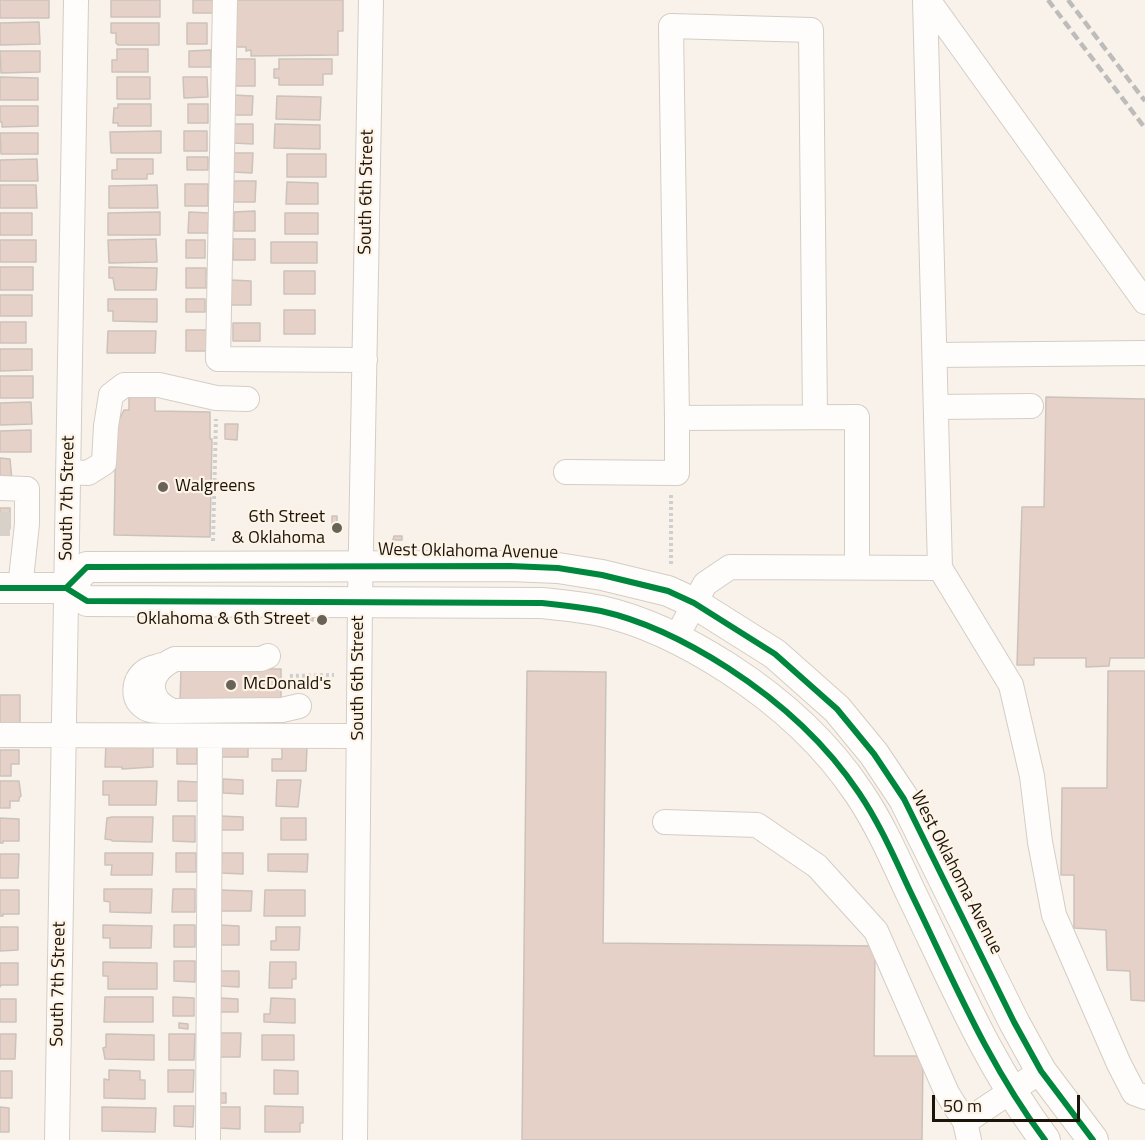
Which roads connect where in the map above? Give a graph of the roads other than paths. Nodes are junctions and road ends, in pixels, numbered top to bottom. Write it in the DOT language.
graph roads {
  1 [pos="76,0"];
  2 [pos="225,0"];
  3 [pos="371,0"];
  4 [pos="926,0"];
  5 [pos="1145,302"];
  6 [pos="1145,353"];
  7 [pos="935,355"];
  8 [pos="365,360"];
  9 [pos="247,399"];
  10 [pos="1031,406"];
  11 [pos="936,407"];
  12 [pos="815,417"];
  13 [pos="677,418"];
  14 [pos="68,472"];
  15 [pos="566,472"];
  16 [pos="0,488"];
  17 [pos="68,507"];
  18 [pos="16,514"];
  19 [pos="361,566"];
  20 [pos="856,567"];
  21 [pos="940,568"];
  22 [pos="10,588"];
  23 [pos="66,588"];
  24 [pos="360,601"];
  25 [pos="694,603"];
  26 [pos="676,638"];
  27 [pos="268,656"];
  28 [pos="299,706"];
  29 [pos="0,735"];
  30 [pos="64,735"];
  31 [pos="210,736"];
  32 [pos="359,736"];
  33 [pos="665,822"];
  34 [pos="1041,1071"];
  35 [pos="1012,1091"];
  36 [pos="1145,1097"];
  37 [pos="967,1131"];
  38 [pos="57,1140"];
  39 [pos="208,1140"];
  40 [pos="355,1140"];
  41 [pos="1045,1140"];
  42 [pos="1093,1140"];
  1 -- 14 [label="street, South 7th Street"];
  2 -- 8 [label="street"];
  3 -- 8 [label="street, South 6th Street"];
  4 -- 5 [label="street"];
  4 -- 7 [label="street"];
  6 -- 7 [label="street"];
  7 -- 11 [label="street"];
  8 -- 19 [label="street, South 6th Street"];
  9 -- 14 [label="street"];
  10 -- 11 [label="street"];
  11 -- 21 [label="street"];
  12 -- 13 [label="street"];
  12 -- 13 [label="street"];
  12 -- 20 [label="street"];
  13 -- 15 [label="street"];
  14 -- 17 [label="street, South 7th Street"];
  16 -- 18 [label="street"];
  17 -- 18 [label="street"];
  17 -- 23 [label="street, South 7th Street"];
  18 -- 22 [label="street"];
  19 -- 23 [label="main road, West Oklahoma Avenue"];
  19 -- 24 [label="street, South 6th Street"];
  19 -- 25 [label="main road, West Oklahoma Avenue"];
  20 -- 21 [label="street"];
  20 -- 25 [label="street"];
  21 -- 36 [label="street"];
  22 -- 23 [label="main road"];
  23 -- 24 [label="main road"];
  23 -- 30 [label="street, South 7th Street"];
  24 -- 26 [label="main road"];
  24 -- 32 [label="street, South 6th Street"];
  25 -- 26 [label="street"];
  25 -- 34 [label="main road, West Oklahoma Avenue"];
  26 -- 35 [label="main road"];
  27 -- 28 [label="street"];
  29 -- 30 [label="street"];
  30 -- 31 [label="street"];
  30 -- 38 [label="street, South 7th Street"];
  31 -- 32 [label="street"];
  31 -- 39 [label="street"];
  32 -- 40 [label="street, South 6th Street"];
  33 -- 37 [label="street"];
  34 -- 35 [label="street"];
  34 -- 42 [label="main road, West Oklahoma Avenue"];
  35 -- 37 [label="street"];
  35 -- 41 [label="main road"];
}
